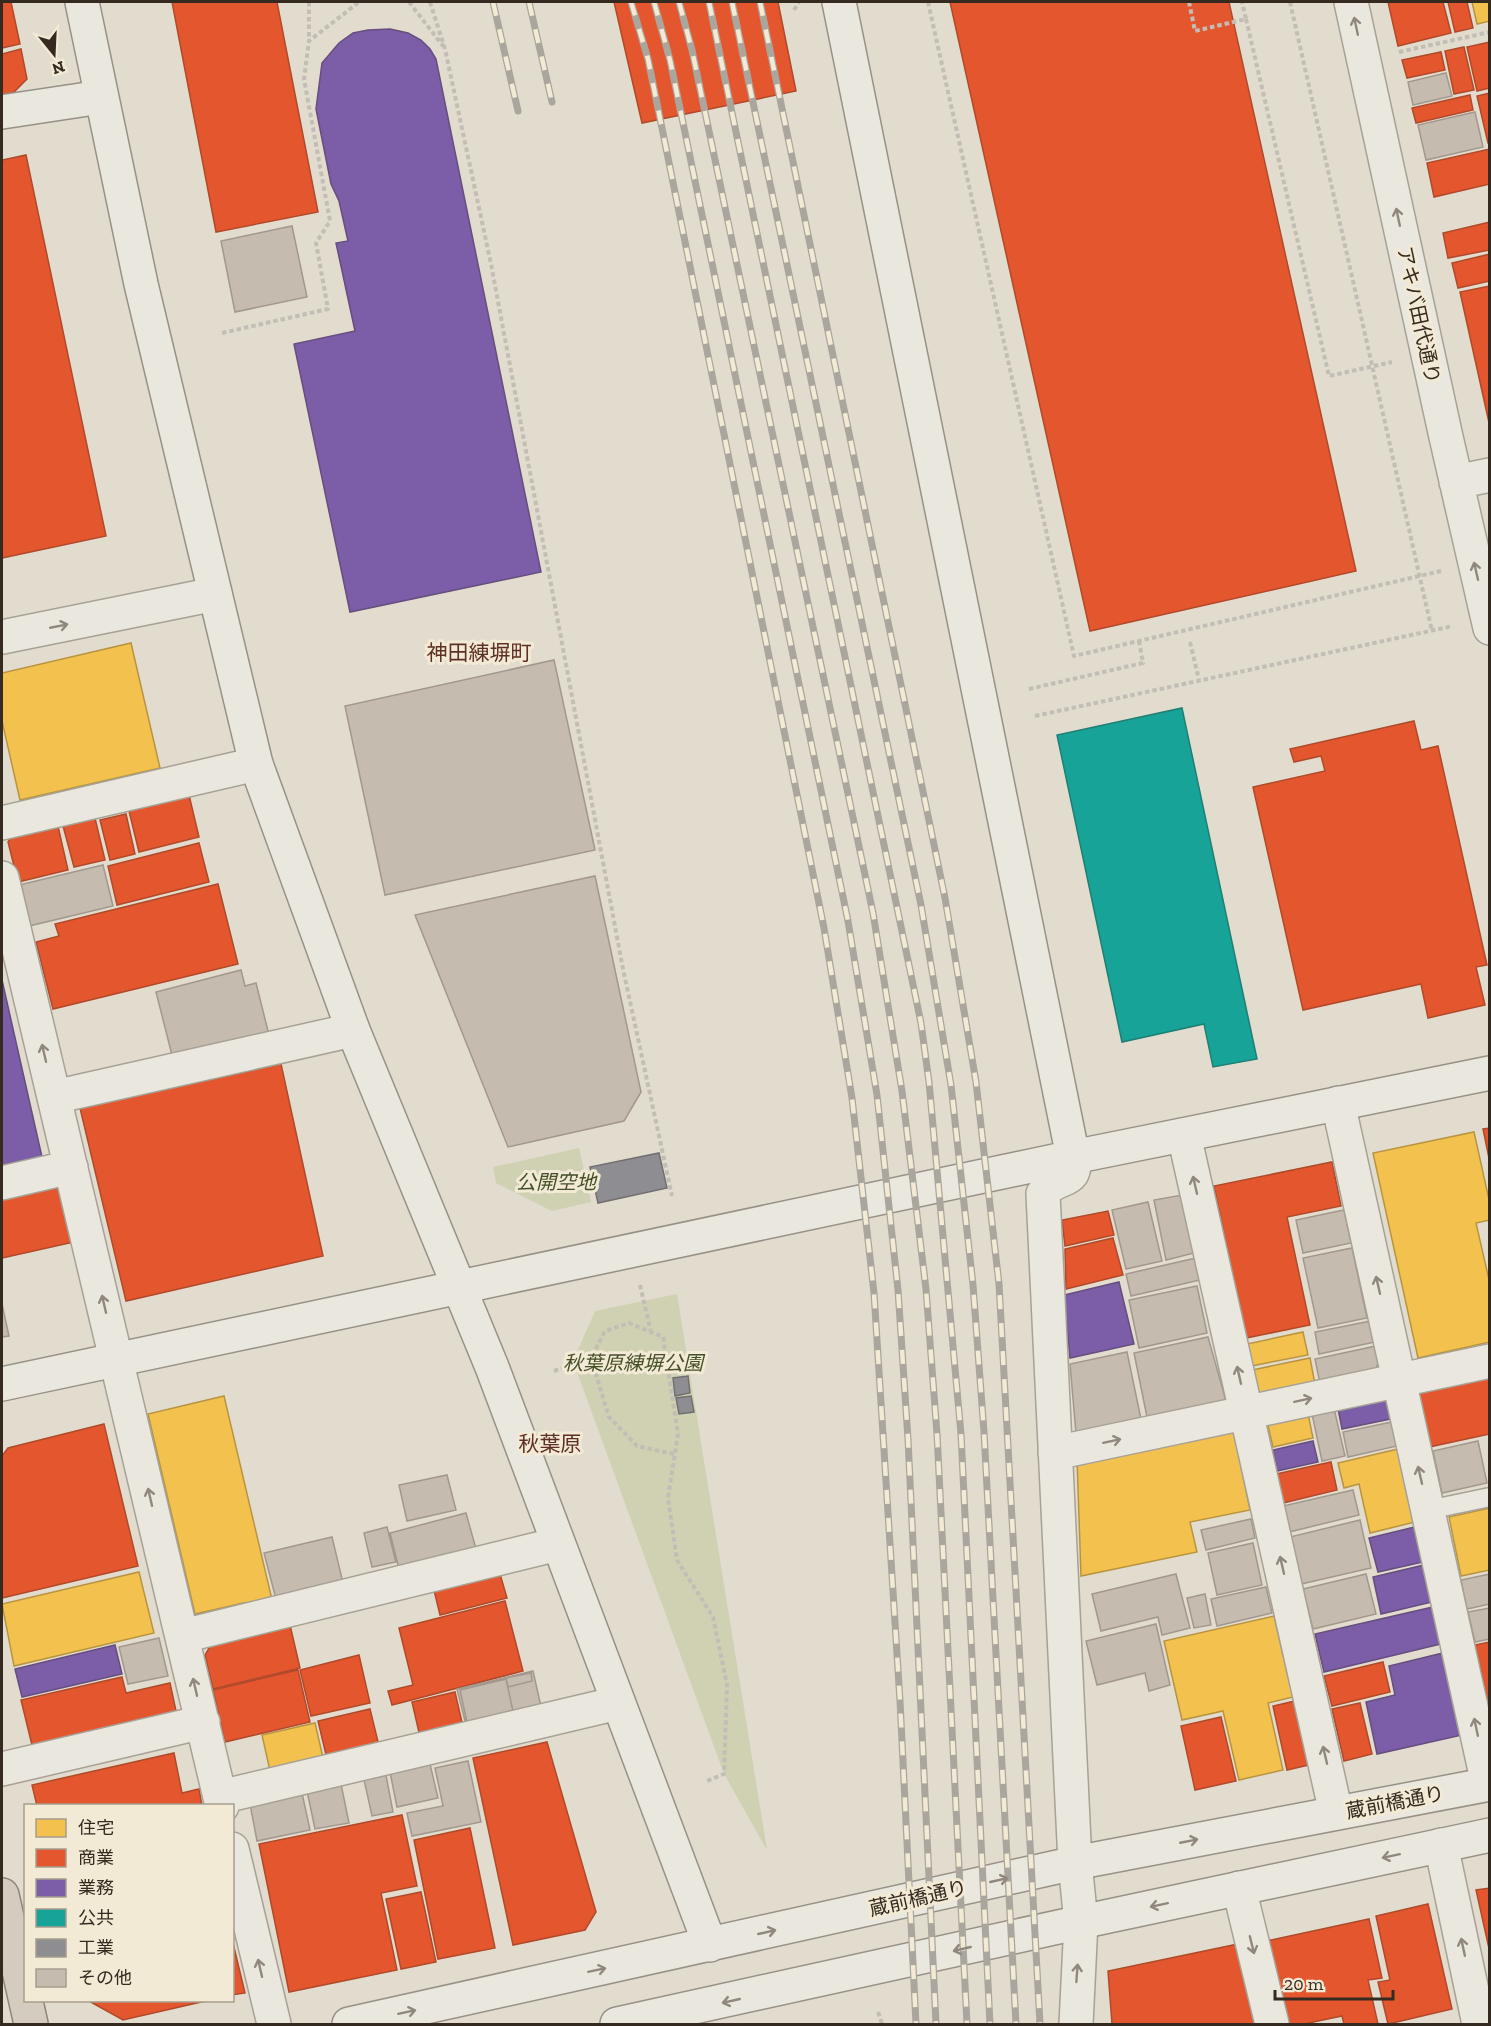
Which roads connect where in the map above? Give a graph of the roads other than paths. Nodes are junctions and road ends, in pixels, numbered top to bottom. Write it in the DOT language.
graph roads {
  1 [pos="82,2"];
  2 [pos="839,2"];
  3 [pos="1351,2"];
  4 [pos="101,97"];
  5 [pos="2,112"];
  6 [pos="1490,475"];
  7 [pos="1456,482"];
  8 [pos="215,594"];
  9 [pos="1488,624"];
  10 [pos="2,637"];
  11 [pos="256,764"];
  12 [pos="2,823"];
  13 [pos="2,878"];
  14 [pos="353,1030"];
  15 [pos="1490,1073"];
  16 [pos="54,1097"];
  17 [pos="1338,1103"];
  18 [pos="1184,1135"];
  19 [pos="1073,1157"];
  20 [pos="71,1167"];
  21 [pos="2,1183"];
  22 [pos="461,1288"];
  23 [pos="118,1361"];
  24 [pos="1490,1361"];
  25 [pos="1399,1380"];
  26 [pos="2,1384"];
  27 [pos="1247,1412"];
  28 [pos="1055,1453"];
  29 [pos="1490,1497"];
  30 [pos="1428,1510"];
  31 [pos="558,1544"];
  32 [pos="183,1636"];
  33 [pos="618,1703"];
  34 [pos="203,1722"];
  35 [pos="2,1769"];
  36 [pos="1489,1784"];
  37 [pos="221,1801"];
  38 [pos="1336,1813"];
  39 [pos="1490,1835"];
  40 [pos="1441,1845"];
  41 [pos="234,1857"];
  42 [pos="1075,1863"];
  43 [pos="1239,1888"];
  44 [pos="2,1895"];
  45 [pos="1081,1922"];
  46 [pos="710,1945"];
  47 [pos="24,1994"];
  48 [pos="26,2002"];
  49 [pos="683,2018"];
  50 [pos="31,2025"];
  51 [pos="274,2025"];
  52 [pos="350,2025"];
  53 [pos="617,2025"];
  54 [pos="1076,2025"];
  55 [pos="1272,2025"];
  56 [pos="1479,2025"];
  1 -- 4 [label="street"];
  2 -- 19 [label="street"];
  7 -- 3 [label="street, アキバ田代通り, one-way"];
  4 -- 5 [label="street"];
  4 -- 8 [label="street"];
  6 -- 7 [label="street"];
  9 -- 7 [label="street, アキバ田代通り, one-way"];
  10 -- 8 [label="street, one-way"];
  8 -- 11 [label="street"];
  11 -- 12 [label="street"];
  11 -- 14 [label="street"];
  16 -- 13 [label="street, one-way"];
  14 -- 16 [label="street"];
  14 -- 22 [label="street"];
  15 -- 17 [label="street"];
  16 -- 20 [label="street"];
  17 -- 18 [label="street"];
  25 -- 17 [label="street, one-way"];
  18 -- 19 [label="street"];
  27 -- 18 [label="street, one-way"];
  19 -- 22 [label="street"];
  19 -- 28 [label="street"];
  20 -- 21 [label="street"];
  23 -- 20 [label="street, one-way"];
  22 -- 23 [label="street"];
  22 -- 31 [label="street"];
  23 -- 26 [label="street"];
  32 -- 23 [label="street, one-way"];
  24 -- 25 [label="street"];
  27 -- 25 [label="street, one-way"];
  30 -- 25 [label="street, one-way"];
  28 -- 27 [label="street, one-way"];
  38 -- 27 [label="street, one-way"];
  28 -- 42 [label="street"];
  29 -- 30 [label="lane"];
  36 -- 30 [label="street, one-way"];
  31 -- 32 [label="street"];
  31 -- 33 [label="street"];
  34 -- 32 [label="street, one-way"];
  33 -- 37 [label="street"];
  33 -- 46 [label="street"];
  34 -- 35 [label="street"];
  34 -- 37 [label="street"];
  36 -- 38 [label="street, 蔵前橋通り"];
  42 -- 38 [label="street, 蔵前橋通り, one-way"];
  39 -- 40 [label="street"];
  40 -- 43 [label="street, one-way"];
  56 -- 40 [label="street, one-way"];
  51 -- 41 [label="street, one-way"];
  42 -- 45 [label="street"];
  46 -- 42 [label="street, 蔵前橋通り, one-way"];
  43 -- 45 [label="street, one-way"];
  43 -- 55 [label="street, one-way"];
  44 -- 47 [label="highway"];
  45 -- 49 [label="street, one-way"];
  54 -- 45 [label="street, one-way"];
  52 -- 46 [label="street, 蔵前橋通り, one-way"];
  48 -- 50 [label="highway"];
  49 -- 53 [label="street"];
}
